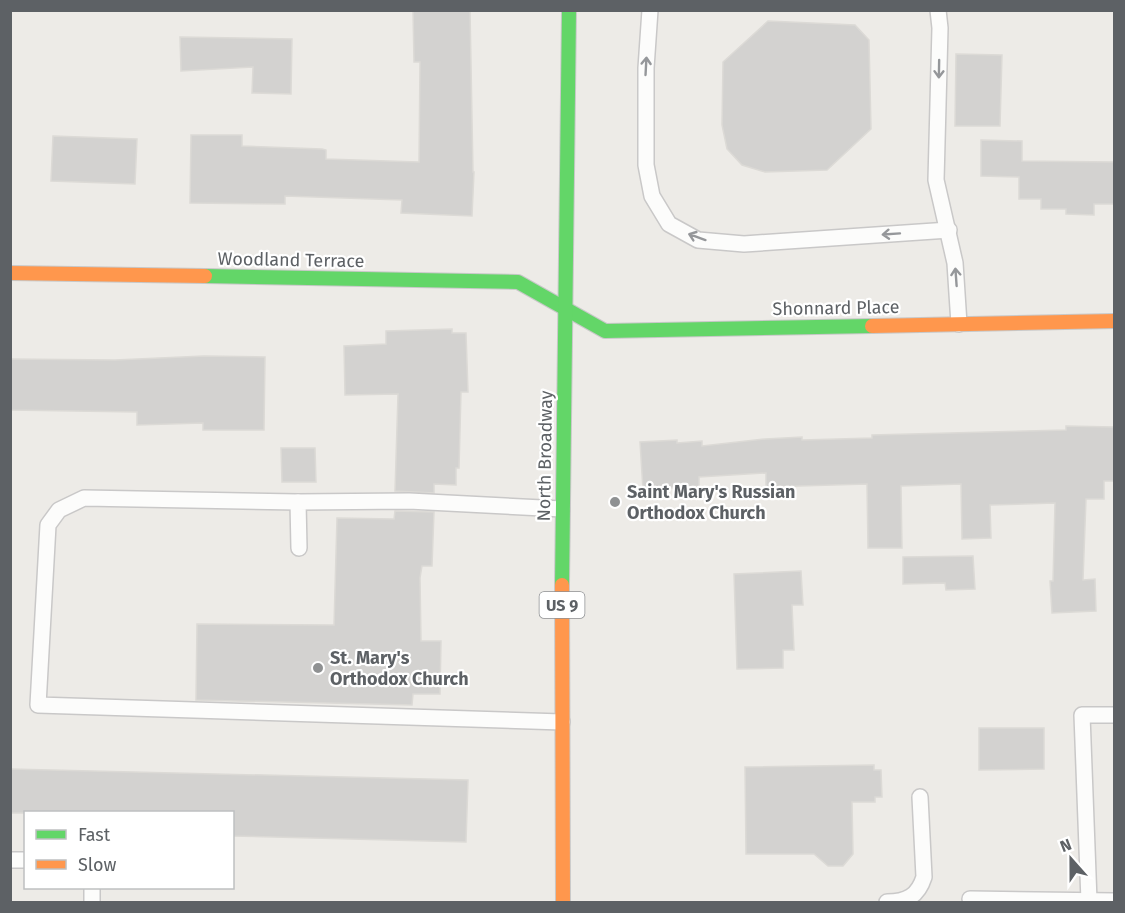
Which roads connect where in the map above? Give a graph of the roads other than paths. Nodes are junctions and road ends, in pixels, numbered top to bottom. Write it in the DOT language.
graph roads {
  1 [pos="569,10"];
  2 [pos="650,10"];
  3 [pos="938,10"];
  4 [pos="949,230"];
  5 [pos="10,273"];
  6 [pos="565,308"];
  7 [pos="1114,321"];
  8 [pos="959,324"];
  9 [pos="298,502"];
  10 [pos="562,509"];
  11 [pos="299,548"];
  12 [pos="1114,715"];
  13 [pos="562,722"];
  14 [pos="920,797"];
  15 [pos="970,899"];
  16 [pos="1089,901"];
  17 [pos="1114,901"];
  18 [pos="563,903"];
  19 [pos="887,903"];
  1 -- 6 [label="street, North Broadway / US 9"];
  4 -- 2 [label="lane, one-way"];
  3 -- 4 [label="lane, one-way"];
  8 -- 4 [label="lane, one-way"];
  5 -- 6 [label="street, Woodland Terrace"];
  6 -- 8 [label="street, Shonnard Place"];
  6 -- 10 [label="street, North Broadway / US 9"];
  7 -- 8 [label="street, Shonnard Place"];
  9 -- 10 [label="lane"];
  9 -- 11 [label="lane"];
  9 -- 13 [label="lane"];
  10 -- 13 [label="street, North Broadway / US 9"];
  12 -- 16 [label="lane"];
  13 -- 18 [label="street, North Broadway / US 9"];
  14 -- 19 [label="lane"];
  15 -- 16 [label="lane"];
  16 -- 17 [label="lane"];
}
